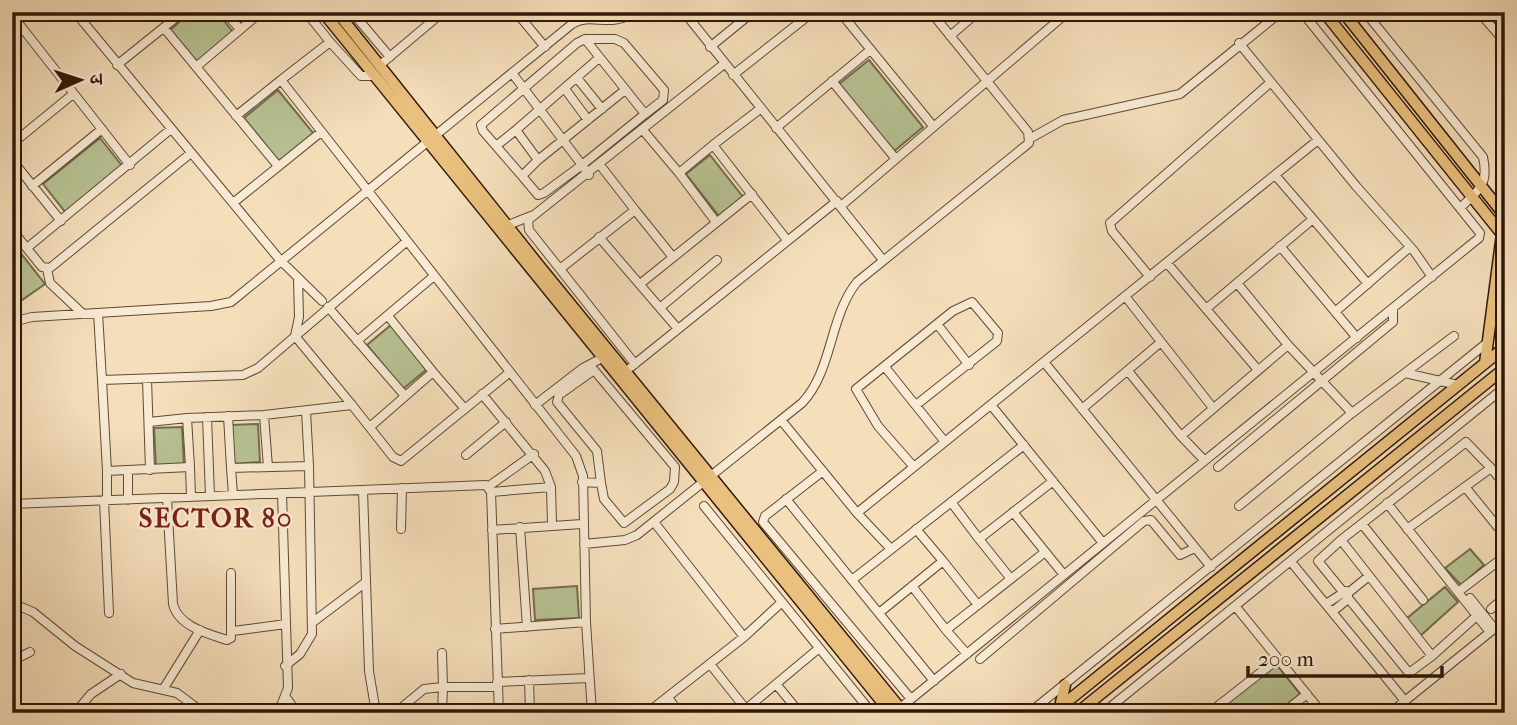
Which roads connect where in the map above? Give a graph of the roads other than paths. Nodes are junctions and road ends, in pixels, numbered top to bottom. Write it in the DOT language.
graph roads {
  1 [pos="75,12"];
  2 [pos="96,12"];
  3 [pos="183,12"];
  4 [pos="225,12"];
  5 [pos="261,12"];
  6 [pos="306,12"];
  7 [pos="323,12"];
  8 [pos="337,12"];
  9 [pos="352,12"];
  10 [pos="516,12"];
  11 [pos="634,12"];
  12 [pos="684,12"];
  13 [pos="753,12"];
  14 [pos="813,12"];
  15 [pos="840,12"];
  16 [pos="931,12"];
  17 [pos="978,12"];
  18 [pos="1068,12"];
  19 [pos="1281,12"];
  20 [pos="1303,12"];
  21 [pos="1324,12"];
  22 [pos="1343,12"];
  23 [pos="1365,12"];
  24 [pos="1479,12"];
  25 [pos="439,13"];
  26 [pos="12,15"];
  27 [pos="83,22"];
  28 [pos="164,27"];
  29 [pos="239,28"];
  30 [pos="950,36"];
  31 [pos="585,40"];
  32 [pos="330,42"];
  33 [pos="1505,42"];
  34 [pos="1239,44"];
  35 [pos="545,47"];
  36 [pos="710,47"];
  37 [pos="869,51"];
  38 [pos="390,57"];
  39 [pos="1400,57"];
  40 [pos="599,58"];
  41 [pos="724,64"];
  42 [pos="117,65"];
  43 [pos="196,67"];
  44 [pos="1386,67"];
  45 [pos="377,70"];
  46 [pos="512,73"];
  47 [pos="733,75"];
  48 [pos="1375,77"];
  49 [pos="577,78"];
  50 [pos="988,79"];
  51 [pos="281,80"];
  52 [pos="832,80"];
  53 [pos="1271,82"];
  54 [pos="523,87"];
  55 [pos="565,89"];
  56 [pos="625,90"];
  57 [pos="74,93"];
  58 [pos="540,109"];
  59 [pos="602,109"];
  60 [pos="760,109"];
  61 [pos="645,114"];
  62 [pos="236,117"];
  63 [pos="588,120"];
  64 [pos="1410,121"];
  65 [pos="933,126"];
  66 [pos="776,128"];
  67 [pos="102,129"];
  68 [pos="172,129"];
  69 [pos="642,129"];
  70 [pos="516,130"];
  71 [pos="1396,130"];
  72 [pos="321,132"];
  73 [pos="431,137"];
  74 [pos="1031,138"];
  75 [pos="564,140"];
  76 [pos="1318,140"];
  77 [pos="12,144"];
  78 [pos="713,145"];
  79 [pos="496,146"];
  80 [pos="191,153"];
  81 [pos="895,158"];
  82 [pos="12,160"];
  83 [pos="538,160"];
  84 [pos="130,165"];
  85 [pos="582,165"];
  86 [pos="600,165"];
  87 [pos="278,166"];
  88 [pos="679,173"];
  89 [pos="589,174"];
  90 [pos="1275,175"];
  91 [pos="522,176"];
  92 [pos="32,186"];
  93 [pos="1482,188"];
  94 [pos="368,190"];
  95 [pos="752,194"];
  96 [pos="1472,197"];
  97 [pos="233,203"];
  98 [pos="839,204"];
  99 [pos="1460,208"];
  100 [pos="635,210"];
  101 [pos="531,216"];
  102 [pos="1505,216"];
  103 [pos="1313,219"];
  104 [pos="61,221"];
  105 [pos="716,222"];
  106 [pos="508,225"];
  107 [pos="12,230"];
  108 [pos="1503,236"];
  109 [pos="599,237"];
  110 [pos="787,240"];
  111 [pos="406,242"];
  112 [pos="1280,246"];
  113 [pos="1410,247"];
  114 [pos="27,248"];
  115 [pos="672,256"];
  116 [pos="280,260"];
  117 [pos="716,260"];
  118 [pos="883,260"];
  119 [pos="1167,263"];
  120 [pos="47,269"];
  121 [pos="560,270"];
  122 [pos="434,276"];
  123 [pos="1150,277"];
  124 [pos="1432,277"];
  125 [pos="298,279"];
  126 [pos="1237,283"];
  127 [pos="640,284"];
  128 [pos="1368,284"];
  129 [pos="1125,296"];
  130 [pos="325,304"];
  131 [pos="661,307"];
  132 [pos="1206,309"];
  133 [pos="1392,309"];
  134 [pos="1335,312"];
  135 [pos="97,313"];
  136 [pos="83,314"];
  137 [pos="388,316"];
  138 [pos="12,322"];
  139 [pos="937,324"];
  140 [pos="678,329"];
  141 [pos="1454,335"];
  142 [pos="295,336"];
  143 [pos="1357,338"];
  144 [pos="357,341"];
  145 [pos="1161,342"];
  146 [pos="1488,342"];
  147 [pos="1288,345"];
  148 [pos="1505,347"];
  149 [pos="602,358"];
  150 [pos="1044,362"];
  151 [pos="1485,363"];
  152 [pos="968,365"];
  153 [pos="630,367"];
  154 [pos="886,367"];
  155 [pos="1505,369"];
  156 [pos="1258,370"];
  157 [pos="1128,371"];
  158 [pos="433,372"];
  159 [pos="510,372"];
  160 [pos="1314,372"];
  161 [pos="1405,373"];
  162 [pos="147,379"];
  163 [pos="102,380"];
  164 [pos="1323,380"];
  165 [pos="1441,380"];
  166 [pos="1458,385"];
  167 [pos="1505,387"];
  168 [pos="482,394"];
  169 [pos="405,396"];
  170 [pos="352,405"];
  171 [pos="535,405"];
  172 [pos="916,405"];
  173 [pos="991,405"];
  174 [pos="1213,408"];
  175 [pos="465,409"];
  176 [pos="1082,409"];
  177 [pos="306,411"];
  178 [pos="1352,413"];
  179 [pos="264,415"];
  180 [pos="228,416"];
  181 [pos="207,417"];
  182 [pos="187,418"];
  183 [pos="781,419"];
  184 [pos="149,422"];
  185 [pos="506,422"];
  186 [pos="371,426"];
  187 [pos="1181,436"];
  188 [pos="945,442"];
  189 [pos="1024,445"];
  190 [pos="534,454"];
  191 [pos="466,455"];
  192 [pos="1204,460"];
  193 [pos="309,466"];
  194 [pos="190,467"];
  195 [pos="268,467"];
  196 [pos="914,467"];
  197 [pos="1218,467"];
  198 [pos="231,468"];
  199 [pos="1491,468"];
  200 [pos="150,470"];
  201 [pos="107,471"];
  202 [pos="128,471"];
  203 [pos="823,471"];
  204 [pos="706,477"];
  205 [pos="1053,481"];
  206 [pos="582,482"];
  207 [pos="601,483"];
  208 [pos="1505,485"];
  209 [pos="551,487"];
  210 [pos="402,488"];
  211 [pos="1466,488"];
  212 [pos="490,489"];
  213 [pos="363,490"];
  214 [pos="311,492"];
  215 [pos="282,493"];
  216 [pos="233,495"];
  217 [pos="210,496"];
  218 [pos="191,497"];
  219 [pos="167,498"];
  220 [pos="128,499"];
  221 [pos="786,499"];
  222 [pos="106,500"];
  223 [pos="1155,501"];
  224 [pos="951,502"];
  225 [pos="1389,502"];
  226 [pos="12,504"];
  227 [pos="704,506"];
  228 [pos="1238,506"];
  229 [pos="1013,512"];
  230 [pos="857,513"];
  231 [pos="654,522"];
  232 [pos="552,524"];
  233 [pos="582,524"];
  234 [pos="1362,524"];
  235 [pos="520,527"];
  236 [pos="741,527"];
  237 [pos="1409,527"];
  238 [pos="401,529"];
  239 [pos="492,530"];
  240 [pos="916,530"];
  241 [pos="1505,536"];
  242 [pos="729,538"];
  243 [pos="979,539"];
  244 [pos="1341,540"];
  245 [pos="1102,543"];
  246 [pos="584,544"];
  247 [pos="1195,548"];
  248 [pos="891,549"];
  249 [pos="1045,552"];
  250 [pos="781,553"];
  251 [pos="1505,556"];
  252 [pos="943,561"];
  253 [pos="1292,563"];
  254 [pos="1211,567"];
  255 [pos="231,573"];
  256 [pos="1064,575"];
  257 [pos="1369,576"];
  258 [pos="1011,579"];
  259 [pos="852,580"];
  260 [pos="366,582"];
  261 [pos="912,586"];
  262 [pos="1460,590"];
  263 [pos="1346,594"];
  264 [pos="1505,597"];
  265 [pos="1423,600"];
  266 [pos="782,602"];
  267 [pos="12,603"];
  268 [pos="1326,604"];
  269 [pos="978,605"];
  270 [pos="1236,607"];
  271 [pos="1491,609"];
  272 [pos="1332,612"];
  273 [pos="109,613"];
  274 [pos="879,613"];
  275 [pos="1479,614"];
  276 [pos="1505,620"];
  277 [pos="313,622"];
  278 [pos="586,622"];
  279 [pos="286,624"];
  280 [pos="527,627"];
  281 [pos="495,629"];
  282 [pos="1492,629"];
  283 [pos="200,630"];
  284 [pos="946,630"];
  285 [pos="233,631"];
  286 [pos="989,636"];
  287 [pos="744,637"];
  288 [pos="997,644"];
  289 [pos="818,649"];
  290 [pos="30,652"];
  291 [pos="442,653"];
  292 [pos="967,654"];
  293 [pos="1432,656"];
  294 [pos="980,659"];
  295 [pos="1278,659"];
  296 [pos="12,662"];
  297 [pos="710,664"];
  298 [pos="285,666"];
  299 [pos="121,674"];
  300 [pos="889,674"];
  301 [pos="863,677"];
  302 [pos="589,678"];
  303 [pos="529,680"];
  304 [pos="879,681"];
  305 [pos="934,681"];
  306 [pos="497,684"];
  307 [pos="776,684"];
  308 [pos="1065,685"];
  309 [pos="443,687"];
  310 [pos="164,688"];
  311 [pos="850,688"];
  312 [pos="1307,694"];
  313 [pos="286,697"];
  314 [pos="668,697"];
  315 [pos="911,699"];
  316 [pos="1405,701"];
  317 [pos="1505,703"];
  318 [pos="1057,710"];
  319 [pos="197,711"];
  320 [pos="747,711"];
  321 [pos="898,711"];
  322 [pos="75,713"];
  323 [pos="278,713"];
  324 [pos="297,713"];
  325 [pos="376,713"];
  326 [pos="396,713"];
  327 [pos="442,713"];
  328 [pos="499,713"];
  329 [pos="530,713"];
  330 [pos="592,713"];
  331 [pos="647,713"];
  332 [pos="678,713"];
  333 [pos="800,713"];
  334 [pos="872,713"];
  335 [pos="1029,713"];
  336 [pos="1077,713"];
  337 [pos="1103,713"];
  338 [pos="1209,713"];
  339 [pos="1283,713"];
  340 [pos="1322,713"];
  341 [pos="1390,713"];
  342 [pos="1493,713"];
  1 -- 27 [label="street"];
  2 -- 27 [label="street"];
  3 -- 28 [label="street"];
  4 -- 29 [label="street"];
  5 -- 29 [label="street"];
  6 -- 32 [label="street"];
  7 -- 45 [label="main road"];
  8 -- 45 [label="main road"];
  9 -- 38 [label="street"];
  10 -- 35 [label="street"];
  11 -- 35 [label="street"];
  12 -- 36 [label="street"];
  13 -- 36 [label="street"];
  14 -- 47 [label="street"];
  15 -- 37 [label="street"];
  16 -- 30 [label="street"];
  17 -- 30 [label="street"];
  18 -- 50 [label="street"];
  19 -- 34 [label="street"];
  20 -- 71 [label="street"];
  21 -- 48 [label="main road"];
  22 -- 44 [label="main road"];
  23 -- 39 [label="street"];
  24 -- 33 [label="street"];
  25 -- 38 [label="street"];
  26 -- 57 [label="street"];
  27 -- 42 [label="street"];
  28 -- 42 [label="street"];
  28 -- 43 [label="street"];
  29 -- 43 [label="street"];
  30 -- 50 [label="street"];
  31 -- 40 [label="street"];
  31 -- 54 [label="street"];
  31 -- 61 [label="street"];
  32 -- 45 [label="street"];
  32 -- 51 [label="street"];
  34 -- 53 [label="street"];
  34 -- 74 [label="street"];
  35 -- 46 [label="street"];
  36 -- 41 [label="street"];
  37 -- 52 [label="street"];
  37 -- 65 [label="street"];
  38 -- 45 [label="street"];
  39 -- 44 [label="street"];
  39 -- 93 [label="street"];
  40 -- 49 [label="street"];
  40 -- 56 [label="street"];
  41 -- 47 [label="street"];
  41 -- 69 [label="street"];
  42 -- 68 [label="street"];
  43 -- 62 [label="street"];
  44 -- 48 [label="main road"];
  44 -- 93 [label="main road"];
  45 -- 73 [label="main road"];
  46 -- 54 [label="street"];
  46 -- 73 [label="street"];
  47 -- 60 [label="street"];
  48 -- 64 [label="main road"];
  49 -- 55 [label="street"];
  49 -- 59 [label="street"];
  50 -- 65 [label="street"];
  50 -- 74 [label="street"];
  51 -- 62 [label="street"];
  51 -- 72 [label="street"];
  52 -- 66 [label="street"];
  52 -- 81 [label="street"];
  53 -- 76 [label="street"];
  53 -- 123 [label="street"];
  54 -- 58 [label="street"];
  54 -- 79 [label="street"];
  55 -- 58 [label="street"];
  55 -- 63 [label="street"];
  56 -- 59 [label="street"];
  56 -- 61 [label="street"];
  57 -- 67 [label="street"];
  57 -- 77 [label="street"];
  58 -- 70 [label="street"];
  58 -- 75 [label="street"];
  59 -- 63 [label="street"];
  60 -- 66 [label="street"];
  60 -- 78 [label="street"];
  61 -- 85 [label="street"];
  62 -- 87 [label="street"];
  63 -- 75 [label="street"];
  64 -- 71 [label="street"];
  64 -- 96 [label="main road"];
  65 -- 81 [label="street"];
  66 -- 98 [label="street"];
  67 -- 84 [label="street"];
  67 -- 92 [label="street"];
  68 -- 80 [label="street"];
  68 -- 84 [label="street"];
  69 -- 86 [label="street"];
  69 -- 88 [label="street"];
  70 -- 79 [label="street"];
  70 -- 83 [label="street"];
  71 -- 99 [label="street"];
  72 -- 87 [label="street"];
  72 -- 94 [label="street"];
  73 -- 94 [label="street"];
  73 -- 106 [label="main road"];
  73 -- 149 [label="main road"];
  74 -- 118 [label="street"];
  75 -- 83 [label="street"];
  75 -- 85 [label="street"];
  76 -- 90 [label="street"];
  76 -- 113 [label="street"];
  78 -- 88 [label="street"];
  78 -- 95 [label="street"];
  79 -- 91 [label="street"];
  80 -- 97 [label="street"];
  80 -- 120 [label="street"];
  81 -- 98 [label="street"];
  82 -- 92 [label="street"];
  83 -- 91 [label="street"];
  84 -- 104 [label="street"];
  85 -- 89 [label="street"];
  85 -- 91 [label="street"];
  86 -- 89 [label="street"];
  86 -- 100 [label="street"];
  87 -- 97 [label="street"];
  88 -- 105 [label="street"];
  89 -- 101 [label="street"];
  90 -- 103 [label="street"];
  90 -- 119 [label="street"];
  92 -- 104 [label="street"];
  93 -- 96 [label="street"];
  93 -- 102 [label="main road"];
  94 -- 111 [label="street"];
  94 -- 116 [label="street"];
  95 -- 105 [label="street"];
  95 -- 110 [label="street"];
  96 -- 99 [label="street"];
  96 -- 108 [label="main road"];
  97 -- 116 [label="street"];
  98 -- 110 [label="street"];
  98 -- 118 [label="street"];
  99 -- 124 [label="street"];
  100 -- 109 [label="street"];
  100 -- 115 [label="street"];
  101 -- 106 [label="street"];
  101 -- 121 [label="street"];
  103 -- 112 [label="street"];
  103 -- 128 [label="street"];
  104 -- 114 [label="street"];
  105 -- 115 [label="street"];
  106 -- 153 [label="main road"];
  107 -- 114 [label="street"];
  108 -- 146 [label="main road"];
  109 -- 121 [label="street"];
  109 -- 127 [label="street"];
  110 -- 140 [label="street"];
  111 -- 122 [label="street"];
  111 -- 130 [label="street"];
  112 -- 126 [label="street"];
  112 -- 134 [label="street"];
  113 -- 124 [label="street"];
  113 -- 128 [label="street"];
  114 -- 120 [label="street"];
  115 -- 127 [label="street"];
  116 -- 125 [label="street"];
  116 -- 135 [label="street"];
  117 -- 131 [label="street"];
  118 -- 183 [label="street"];
  119 -- 123 [label="street"];
  119 -- 132 [label="street"];
  120 -- 136 [label="street"];
  121 -- 153 [label="street"];
  122 -- 137 [label="street"];
  122 -- 159 [label="street"];
  123 -- 129 [label="street"];
  124 -- 133 [label="street"];
  125 -- 130 [label="street"];
  125 -- 142 [label="street"];
  126 -- 132 [label="street"];
  126 -- 147 [label="street"];
  127 -- 131 [label="street"];
  128 -- 134 [label="street"];
  129 -- 145 [label="street"];
  129 -- 150 [label="street"];
  130 -- 142 [label="street"];
  130 -- 144 [label="street"];
  131 -- 140 [label="street"];
  132 -- 156 [label="street"];
  133 -- 143 [label="street"];
  133 -- 164 [label="street"];
  134 -- 143 [label="street"];
  135 -- 136 [label="street"];
  135 -- 163 [label="street"];
  136 -- 138 [label="street"];
  137 -- 144 [label="street"];
  137 -- 158 [label="street"];
  139 -- 152 [label="street"];
  139 -- 152 [label="street"];
  139 -- 154 [label="street"];
  140 -- 153 [label="street"];
  141 -- 161 [label="street"];
  142 -- 162 [label="street"];
  142 -- 170 [label="street"];
  143 -- 160 [label="street"];
  144 -- 169 [label="street"];
  145 -- 157 [label="street"];
  145 -- 174 [label="street"];
  146 -- 151 [label="main road"];
  146 -- 165 [label="street"];
  147 -- 156 [label="street"];
  147 -- 160 [label="street"];
  148 -- 151 [label="main road"];
  149 -- 171 [label="street"];
  149 -- 204 [label="main road"];
  150 -- 173 [label="street"];
  150 -- 176 [label="street"];
  151 -- 166 [label="main road"];
  152 -- 172 [label="street"];
  153 -- 204 [label="main road"];
  154 -- 172 [label="street"];
  154 -- 196 [label="street"];
  155 -- 336 [label="main road"];
  156 -- 174 [label="street"];
  157 -- 176 [label="street"];
  157 -- 187 [label="street"];
  158 -- 169 [label="street"];
  158 -- 175 [label="street"];
  159 -- 168 [label="street"];
  159 -- 171 [label="street"];
  160 -- 164 [label="street"];
  160 -- 192 [label="street"];
  161 -- 165 [label="street"];
  161 -- 178 [label="street"];
  162 -- 163 [label="street"];
  162 -- 184 [label="street"];
  163 -- 201 [label="street"];
  164 -- 178 [label="street"];
  164 -- 197 [label="street"];
  165 -- 166 [label="street"];
  165 -- 254 [label="street"];
  166 -- 318 [label="main road"];
  167 -- 253 [label="street"];
  168 -- 175 [label="street"];
  168 -- 185 [label="street"];
  169 -- 186 [label="street"];
  170 -- 177 [label="street"];
  170 -- 186 [label="street"];
  171 -- 206 [label="street"];
  172 -- 188 [label="street"];
  173 -- 188 [label="street"];
  173 -- 189 [label="street"];
  174 -- 187 [label="street"];
  175 -- 186 [label="street"];
  176 -- 223 [label="street"];
  177 -- 179 [label="street"];
  177 -- 193 [label="street"];
  178 -- 228 [label="street"];
  179 -- 180 [label="street"];
  179 -- 195 [label="street"];
  180 -- 181 [label="street"];
  180 -- 198 [label="street"];
  181 -- 182 [label="street"];
  181 -- 217 [label="street"];
  182 -- 184 [label="street"];
  182 -- 194 [label="street"];
  183 -- 203 [label="street"];
  183 -- 204 [label="street"];
  184 -- 200 [label="street"];
  185 -- 190 [label="street"];
  185 -- 191 [label="street"];
  187 -- 192 [label="street"];
  188 -- 196 [label="street"];
  189 -- 205 [label="street"];
  189 -- 224 [label="street"];
  190 -- 209 [label="street"];
  190 -- 212 [label="street"];
  192 -- 223 [label="street"];
  193 -- 195 [label="street"];
  193 -- 214 [label="street"];
  194 -- 200 [label="street"];
  194 -- 218 [label="street"];
  195 -- 198 [label="street"];
  196 -- 230 [label="street"];
  198 -- 216 [label="street"];
  199 -- 208 [label="street"];
  199 -- 211 [label="street"];
  199 -- 225 [label="street"];
  200 -- 202 [label="street"];
  201 -- 202 [label="street"];
  201 -- 222 [label="street"];
  202 -- 220 [label="street"];
  203 -- 221 [label="street"];
  203 -- 230 [label="street"];
  204 -- 231 [label="street"];
  204 -- 236 [label="main road"];
  204 -- 250 [label="main road"];
  205 -- 229 [label="street"];
  205 -- 245 [label="street"];
  206 -- 207 [label="street"];
  206 -- 233 [label="street"];
  207 -- 207 [label="street"];
  209 -- 212 [label="street"];
  209 -- 232 [label="street"];
  210 -- 212 [label="street"];
  210 -- 213 [label="street"];
  210 -- 238 [label="street"];
  211 -- 237 [label="street"];
  211 -- 241 [label="street"];
  212 -- 239 [label="street"];
  213 -- 214 [label="street"];
  213 -- 260 [label="street"];
  214 -- 215 [label="street"];
  214 -- 277 [label="street"];
  215 -- 216 [label="street"];
  215 -- 279 [label="street"];
  216 -- 217 [label="street"];
  217 -- 218 [label="street"];
  218 -- 219 [label="street"];
  219 -- 220 [label="street"];
  219 -- 283 [label="street"];
  220 -- 222 [label="street"];
  221 -- 250 [label="street"];
  221 -- 259 [label="street"];
  222 -- 226 [label="street"];
  222 -- 273 [label="street"];
  223 -- 245 [label="street"];
  223 -- 247 [label="street"];
  224 -- 240 [label="street"];
  224 -- 243 [label="street"];
  225 -- 234 [label="street"];
  225 -- 237 [label="street"];
  227 -- 242 [label="street"];
  229 -- 243 [label="street"];
  229 -- 249 [label="street"];
  230 -- 248 [label="street"];
  231 -- 246 [label="street"];
  231 -- 287 [label="street"];
  232 -- 233 [label="street"];
  232 -- 235 [label="street"];
  233 -- 246 [label="street"];
  234 -- 244 [label="street"];
  234 -- 265 [label="street"];
  235 -- 239 [label="street"];
  235 -- 280 [label="street"];
  236 -- 242 [label="street"];
  236 -- 301 [label="main road"];
  237 -- 262 [label="street"];
  239 -- 281 [label="street"];
  240 -- 248 [label="street"];
  240 -- 252 [label="street"];
  242 -- 266 [label="street"];
  243 -- 258 [label="street"];
  244 -- 257 [label="street"];
  244 -- 263 [label="street"];
  245 -- 256 [label="street"];
  246 -- 278 [label="street"];
  247 -- 254 [label="street"];
  247 -- 288 [label="street"];
  248 -- 259 [label="street"];
  249 -- 256 [label="street"];
  249 -- 258 [label="street"];
  250 -- 300 [label="street"];
  250 -- 304 [label="main road"];
  251 -- 262 [label="street"];
  252 -- 261 [label="street"];
  252 -- 269 [label="street"];
  253 -- 268 [label="street"];
  253 -- 270 [label="street"];
  254 -- 308 [label="street"];
  255 -- 285 [label="street"];
  256 -- 286 [label="street"];
  257 -- 263 [label="street"];
  257 -- 293 [label="street"];
  258 -- 269 [label="street"];
  259 -- 274 [label="street"];
  260 -- 277 [label="street"];
  260 -- 325 [label="street"];
  261 -- 274 [label="street"];
  261 -- 284 [label="street"];
  262 -- 275 [label="street"];
  263 -- 268 [label="street"];
  263 -- 272 [label="street"];
  263 -- 293 [label="street"];
  264 -- 271 [label="street"];
  266 -- 287 [label="street"];
  266 -- 289 [label="street"];
  267 -- 299 [label="street"];
  268 -- 272 [label="street"];
  269 -- 284 [label="street"];
  270 -- 295 [label="street"];
  270 -- 337 [label="street"];
  272 -- 316 [label="street"];
  274 -- 305 [label="street"];
  275 -- 282 [label="street"];
  275 -- 293 [label="street"];
  276 -- 282 [label="street"];
  277 -- 298 [label="street"];
  278 -- 280 [label="street"];
  278 -- 302 [label="street"];
  279 -- 285 [label="street"];
  279 -- 298 [label="street"];
  280 -- 281 [label="street"];
  281 -- 306 [label="street"];
  282 -- 316 [label="street"];
  283 -- 285 [label="street"];
  283 -- 310 [label="street"];
  284 -- 292 [label="street"];
  286 -- 288 [label="street"];
  286 -- 292 [label="street"];
  287 -- 297 [label="street"];
  288 -- 294 [label="street"];
  289 -- 307 [label="street"];
  289 -- 311 [label="street"];
  290 -- 296 [label="street"];
  291 -- 309 [label="street"];
  292 -- 305 [label="street"];
  295 -- 312 [label="street"];
  295 -- 338 [label="street"];
  297 -- 314 [label="street"];
  297 -- 320 [label="street"];
  298 -- 313 [label="street"];
  299 -- 310 [label="street"];
  299 -- 322 [label="street"];
  300 -- 304 [label="main road"];
  300 -- 315 [label="street"];
  301 -- 311 [label="street"];
  301 -- 321 [label="main road"];
  302 -- 303 [label="street"];
  302 -- 330 [label="street"];
  303 -- 306 [label="street"];
  303 -- 329 [label="street"];
  304 -- 321 [label="main road"];
  305 -- 315 [label="street"];
  306 -- 309 [label="street"];
  306 -- 328 [label="street"];
  307 -- 320 [label="street"];
  307 -- 333 [label="street"];
  308 -- 318 [label="main road"];
  308 -- 335 [label="street"];
  309 -- 326 [label="street"];
  309 -- 327 [label="street"];
  310 -- 319 [label="street"];
  311 -- 334 [label="street"];
  312 -- 339 [label="street"];
  312 -- 340 [label="street"];
  313 -- 323 [label="street"];
  313 -- 324 [label="street"];
  314 -- 331 [label="street"];
  314 -- 332 [label="street"];
  315 -- 321 [label="street"];
  316 -- 341 [label="street"];
  317 -- 342 [label="street"];
}
